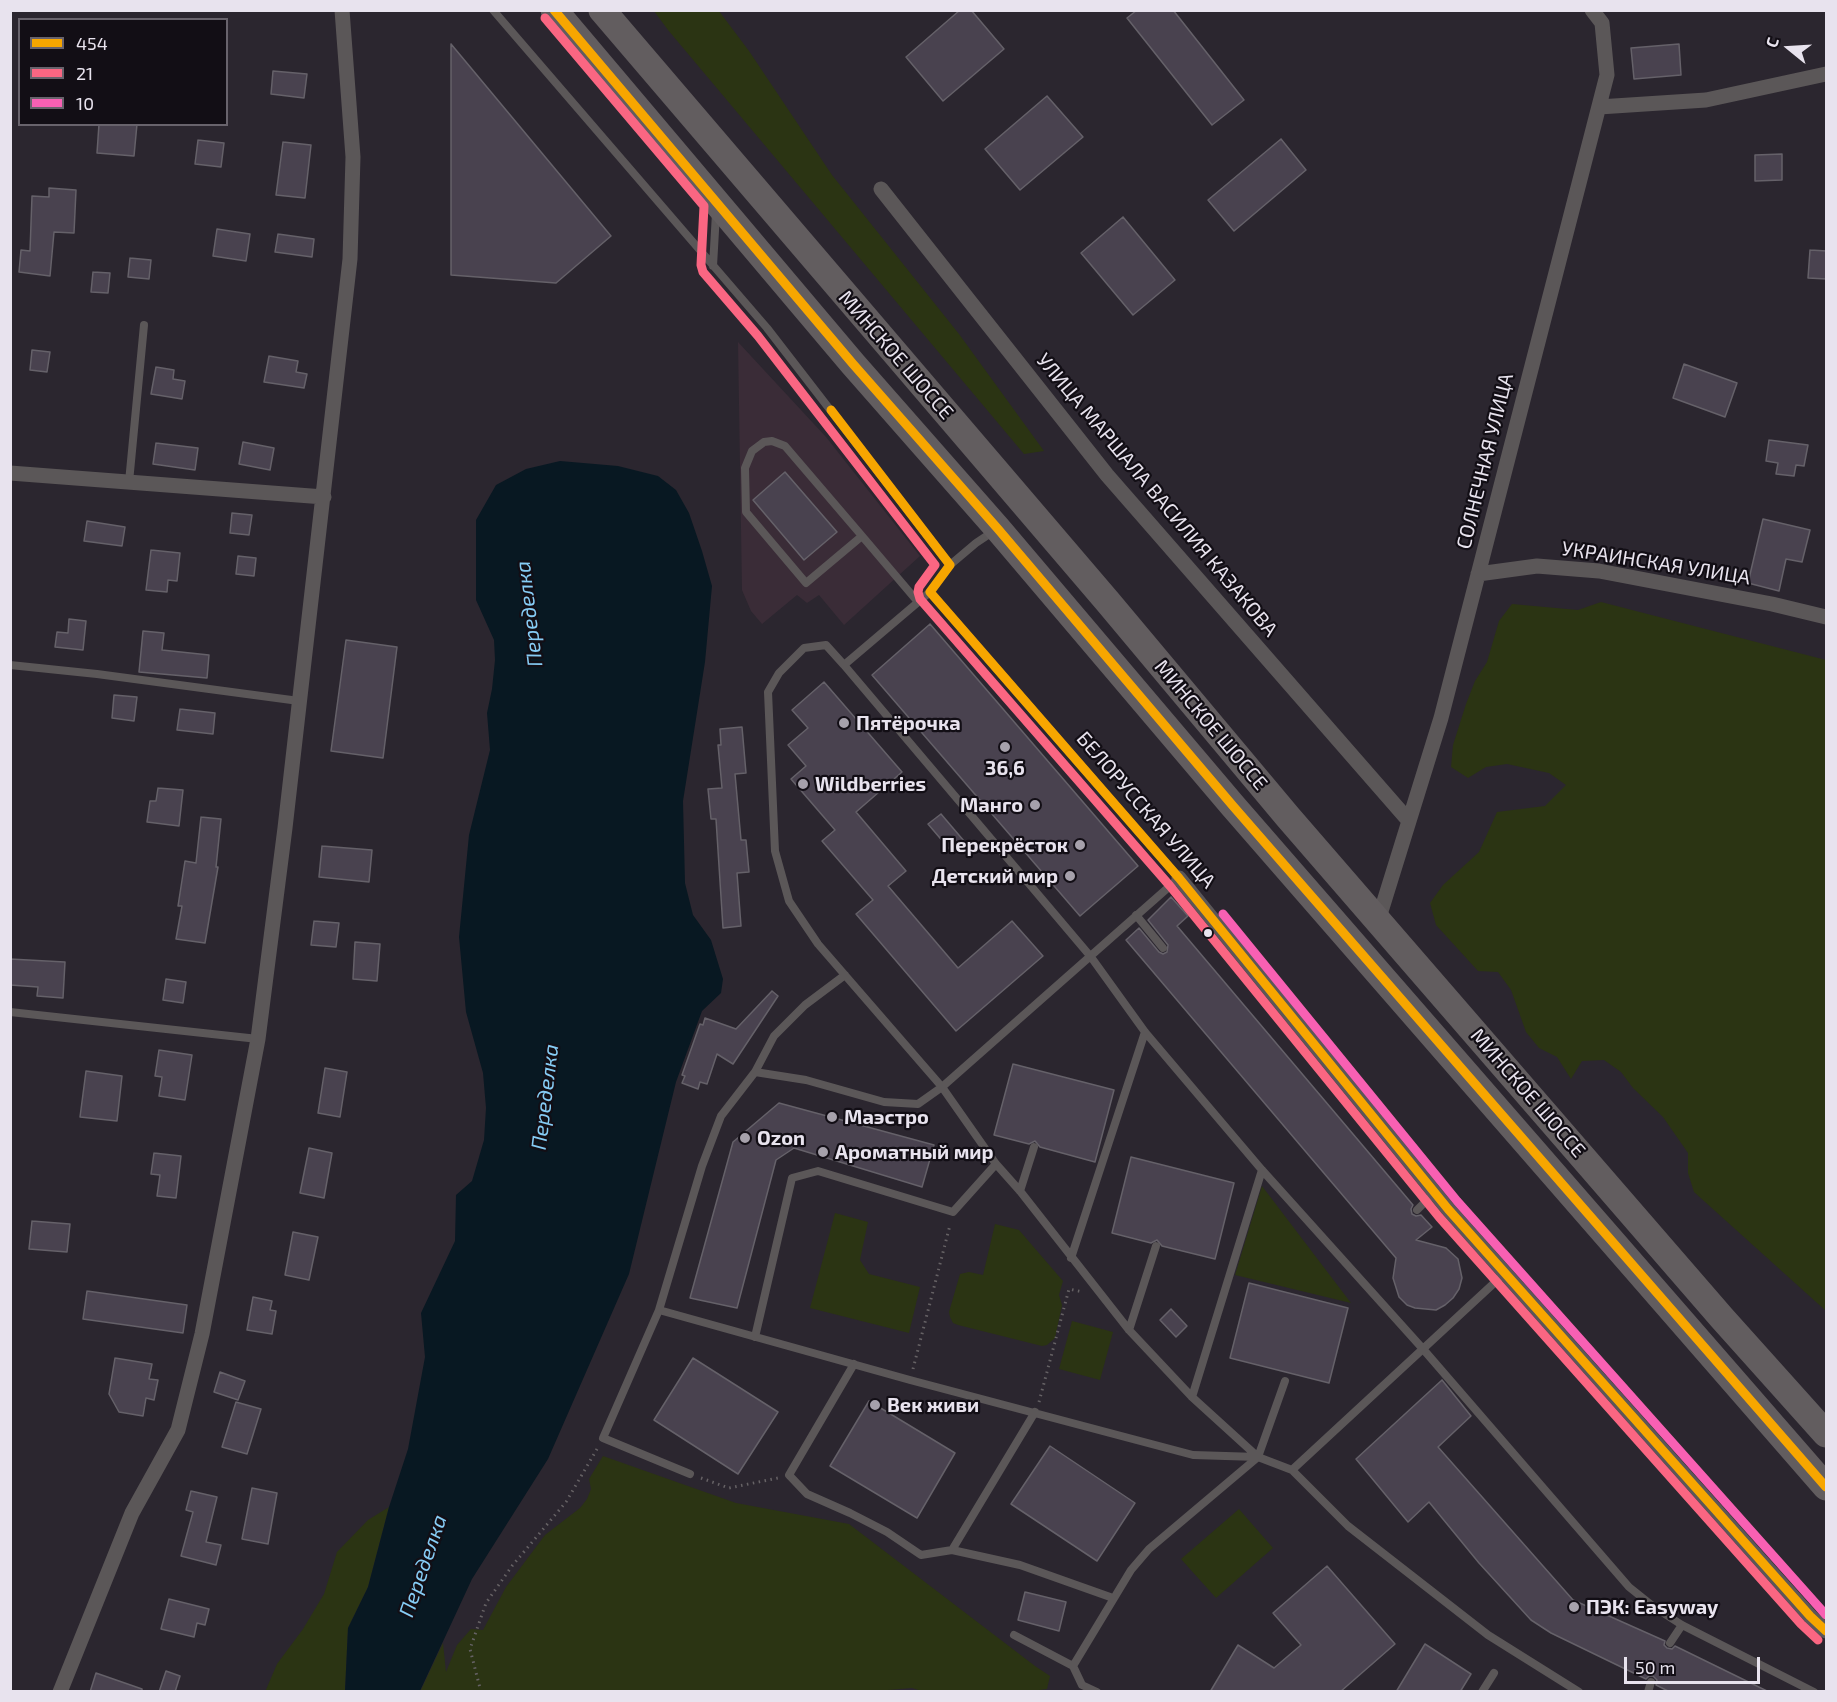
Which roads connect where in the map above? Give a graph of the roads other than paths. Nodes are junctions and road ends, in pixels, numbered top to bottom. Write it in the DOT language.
graph roads {
  1 [pos="342,10"];
  2 [pos="493,10"];
  3 [pos="554,10"];
  4 [pos="602,10"];
  5 [pos="1592,10"];
  6 [pos="1827,74"];
  7 [pos="1599,107"];
  8 [pos="881,189"];
  9 [pos="716,202"];
  10 [pos="713,266"];
  11 [pos="144,325"];
  12 [pos="10,473"];
  13 [pos="129,482"];
  14 [pos="324,497"];
  15 [pos="998,529"];
  16 [pos="861,536"];
  17 [pos="950,565"];
  18 [pos="1478,574"];
  19 [pos="930,592"];
  20 [pos="918,602"];
  21 [pos="1827,617"];
  22 [pos="10,665"];
  23 [pos="844,665"];
  24 [pos="299,701"];
  25 [pos="1409,821"];
  26 [pos="1179,878"];
  27 [pos="1136,915"];
  28 [pos="1378,921"];
  29 [pos="1163,948"];
  30 [pos="1091,957"];
  31 [pos="845,975"];
  32 [pos="10,1012"];
  33 [pos="1145,1032"];
  34 [pos="258,1039"];
  35 [pos="754,1072"];
  36 [pos="942,1087"];
  37 [pos="1034,1147"];
  38 [pos="996,1164"];
  39 [pos="1262,1170"];
  40 [pos="1020,1191"];
  41 [pos="1434,1193"];
  42 [pos="1417,1210"];
  43 [pos="1156,1246"];
  44 [pos="1071,1258"];
  45 [pos="1505,1273"];
  46 [pos="659,1310"];
  47 [pos="1129,1330"];
  48 [pos="755,1337"];
  49 [pos="1423,1349"];
  50 [pos="854,1364"];
  51 [pos="1285,1381"];
  52 [pos="1192,1397"];
  53 [pos="1035,1412"];
  54 [pos="1827,1434"];
  55 [pos="1258,1457"];
  56 [pos="1293,1470"];
  57 [pos="690,1474"];
  58 [pos="1827,1487"];
  59 [pos="952,1550"];
  60 [pos="1113,1598"];
  61 [pos="1682,1625"];
  62 [pos="1827,1631"];
  63 [pos="1014,1635"];
  64 [pos="1670,1643"];
  65 [pos="1073,1666"];
  66 [pos="1494,1673"];
  67 [pos="1651,1682"];
  68 [pos="60,1692"];
  69 [pos="1097,1692"];
  70 [pos="1482,1692"];
  71 [pos="1579,1692"];
  72 [pos="1648,1692"];
  73 [pos="1814,1692"];
  1 -- 14 [label="street"];
  2 -- 10 [label="lane"];
  3 -- 9 [label="highway, МИНСКОЕ ШОССЕ"];
  4 -- 28 [label="highway, МИНСКОЕ ШОССЕ"];
  5 -- 7 [label="street, СОЛНЕЧНАЯ УЛИЦА"];
  6 -- 7 [label="street"];
  7 -- 18 [label="street, СОЛНЕЧНАЯ УЛИЦА"];
  8 -- 25 [label="street, УЛИЦА МАРШАЛА ВАСИЛИЯ КАЗАКОВА"];
  9 -- 10 [label="lane"];
  9 -- 15 [label="highway, МИНСКОЕ ШОССЕ"];
  10 -- 17 [label="lane"];
  11 -- 13 [label="lane"];
  12 -- 13 [label="street"];
  13 -- 14 [label="street"];
  14 -- 24 [label="street"];
  15 -- 17 [label="lane"];
  15 -- 58 [label="highway, МИНСКОЕ ШОССЕ"];
  16 -- 16 [label="lane"];
  16 -- 20 [label="lane"];
  17 -- 19 [label="lane"];
  18 -- 21 [label="street, УКРАИНСКАЯ УЛИЦА"];
  18 -- 25 [label="street, СОЛНЕЧНАЯ УЛИЦА"];
  19 -- 20 [label="lane"];
  19 -- 26 [label="lane, БЕЛОРУССКАЯ УЛИЦА"];
  20 -- 23 [label="lane"];
  22 -- 24 [label="lane"];
  23 -- 30 [label="lane"];
  23 -- 31 [label="lane"];
  24 -- 34 [label="street"];
  25 -- 28 [label="street, СОЛНЕЧНАЯ УЛИЦА"];
  26 -- 27 [label="lane"];
  26 -- 41 [label="street, БЕЛОРУССКАЯ УЛИЦА"];
  27 -- 29 [label="lane"];
  27 -- 30 [label="lane"];
  28 -- 54 [label="highway, МИНСКОЕ ШОССЕ"];
  30 -- 33 [label="lane"];
  30 -- 36 [label="lane"];
  31 -- 35 [label="lane"];
  31 -- 36 [label="lane"];
  32 -- 34 [label="lane"];
  33 -- 39 [label="lane"];
  33 -- 44 [label="lane"];
  34 -- 68 [label="street"];
  35 -- 36 [label="lane"];
  35 -- 46 [label="lane"];
  36 -- 38 [label="lane"];
  37 -- 40 [label="lane"];
  38 -- 40 [label="lane"];
  38 -- 48 [label="lane"];
  39 -- 49 [label="lane"];
  39 -- 52 [label="lane"];
  40 -- 44 [label="lane"];
  41 -- 42 [label="lane"];
  41 -- 45 [label="street, БЕЛОРУССКАЯ УЛИЦА"];
  43 -- 47 [label="lane"];
  44 -- 47 [label="lane"];
  45 -- 49 [label="lane"];
  45 -- 62 [label="street, БЕЛОРУССКАЯ УЛИЦА"];
  46 -- 48 [label="lane"];
  46 -- 57 [label="lane"];
  47 -- 52 [label="lane"];
  48 -- 50 [label="lane"];
  49 -- 56 [label="lane"];
  49 -- 61 [label="lane"];
  50 -- 53 [label="lane"];
  50 -- 59 [label="lane"];
  51 -- 55 [label="lane"];
  52 -- 55 [label="lane"];
  53 -- 55 [label="lane"];
  53 -- 59 [label="lane"];
  55 -- 56 [label="lane"];
  55 -- 60 [label="lane"];
  56 -- 71 [label="lane"];
  59 -- 60 [label="lane"];
  60 -- 65 [label="lane"];
  61 -- 64 [label="lane"];
  61 -- 73 [label="lane"];
  63 -- 65 [label="lane"];
  65 -- 69 [label="lane"];
  66 -- 70 [label="lane"];
  67 -- 72 [label="lane"];
}
